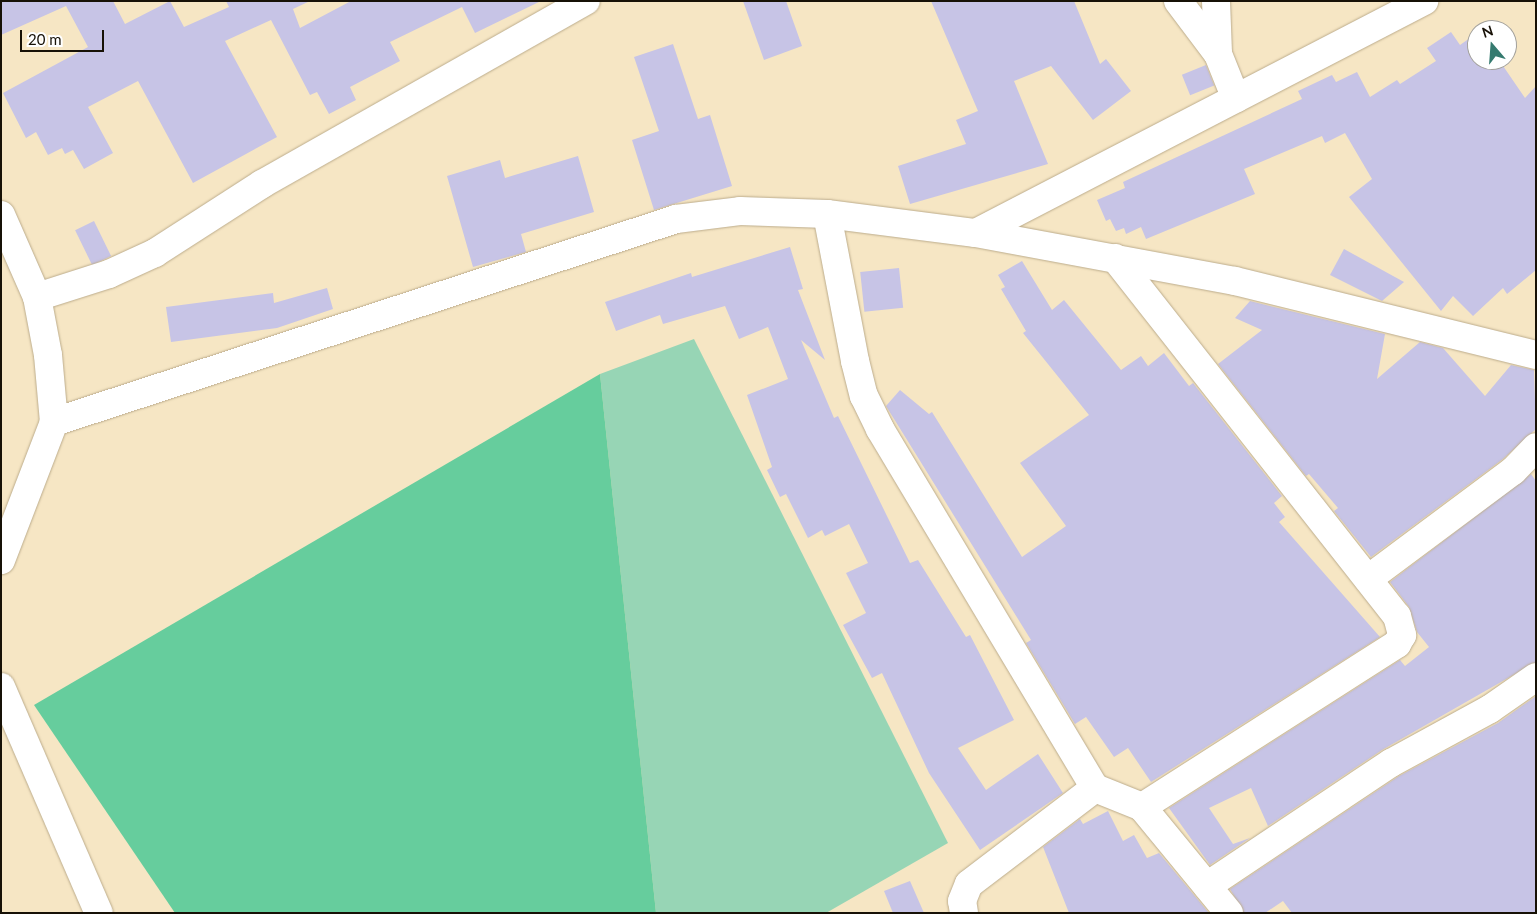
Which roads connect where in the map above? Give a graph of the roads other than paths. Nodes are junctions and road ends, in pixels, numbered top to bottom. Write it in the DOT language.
graph roads {
  1 [pos="586,1"];
  2 [pos="1178,1"];
  3 [pos="1216,1"];
  4 [pos="1424,1"];
  5 [pos="1218,54"];
  6 [pos="1236,99"];
  7 [pos="827,214"];
  8 [pos="1,215"];
  9 [pos="976,233"];
  10 [pos="1115,258"];
  11 [pos="37,297"];
  12 [pos="1536,355"];
  13 [pos="54,422"];
  14 [pos="1536,447"];
  15 [pos="1,560"];
  16 [pos="1368,579"];
  17 [pos="1536,677"];
  18 [pos="1,687"];
  19 [pos="1095,788"];
  20 [pos="1142,807"];
  21 [pos="1207,886"];
  22 [pos="92,910"];
  23 [pos="964,913"];
  24 [pos="1230,913"];
  1 -- 11 [label="street"];
  2 -- 5 [label="street"];
  3 -- 5 [label="street"];
  4 -- 6 [label="street"];
  5 -- 6 [label="street"];
  6 -- 9 [label="street"];
  7 -- 9 [label="street"];
  7 -- 13 [label="street"];
  7 -- 19 [label="street"];
  8 -- 11 [label="street"];
  9 -- 10 [label="street"];
  10 -- 12 [label="street"];
  10 -- 16 [label="street"];
  11 -- 13 [label="street"];
  13 -- 15 [label="street"];
  14 -- 16 [label="street"];
  16 -- 20 [label="street"];
  17 -- 21 [label="street"];
  18 -- 22 [label="street"];
  19 -- 20 [label="street"];
  19 -- 23 [label="street"];
  20 -- 21 [label="street"];
  21 -- 24 [label="street"];
}
